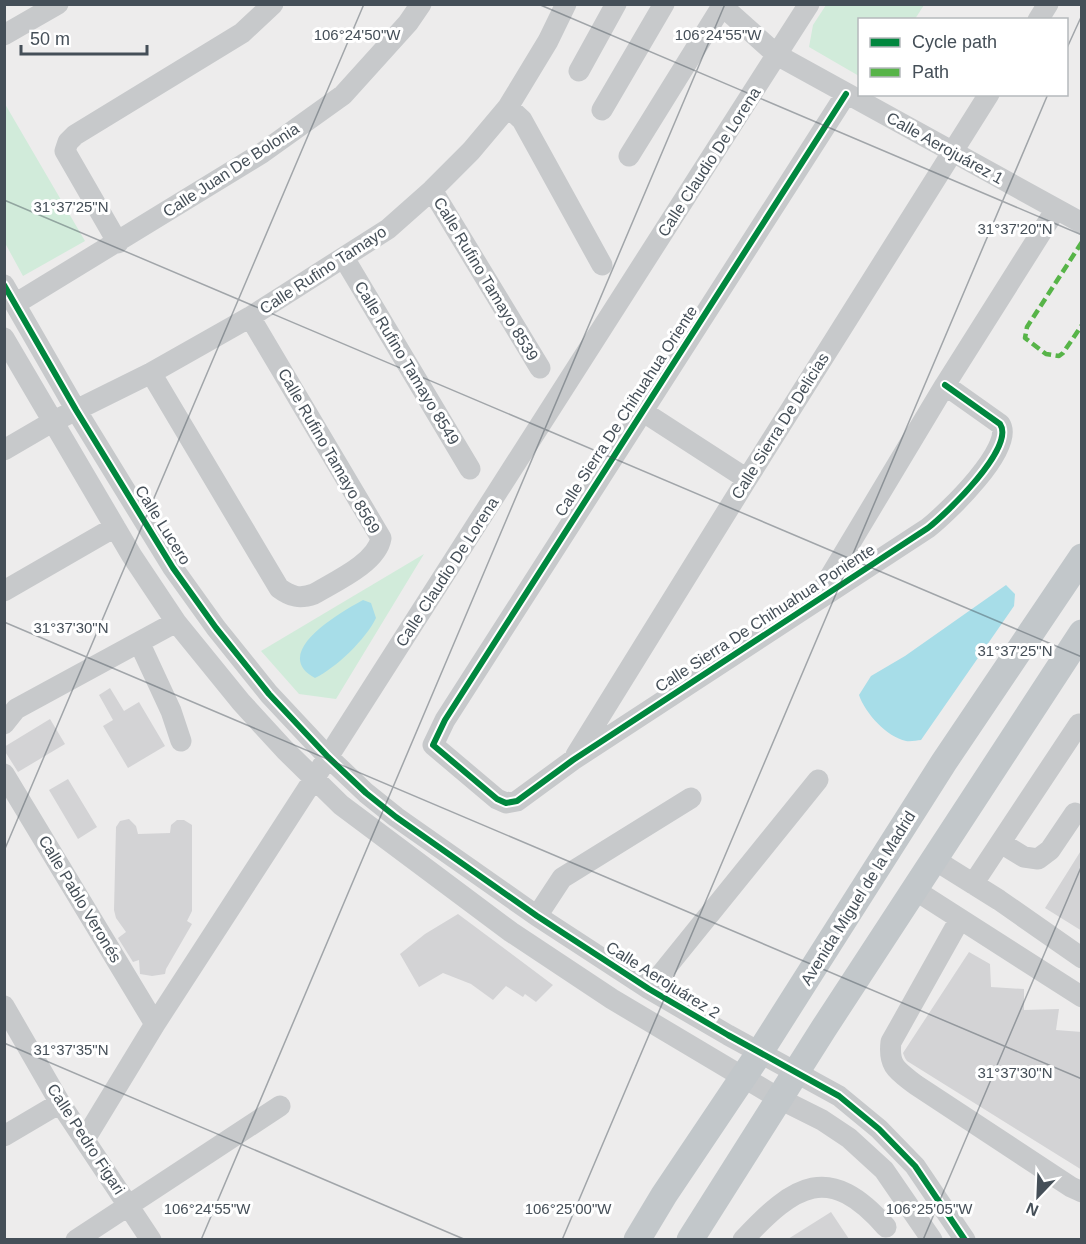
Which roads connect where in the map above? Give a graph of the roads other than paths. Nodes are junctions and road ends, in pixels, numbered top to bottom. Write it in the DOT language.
graph roads {
  1 [pos="58,4"];
  2 [pos="273,4"];
  3 [pos="421,4"];
  4 [pos="566,4"];
  5 [pos="616,4"];
  6 [pos="663,4"];
  7 [pos="809,4"];
  8 [pos="1048,4"];
  9 [pos="721,5"];
  10 [pos="1039,18"];
  11 [pos="4,35"];
  12 [pos="777,55"];
  13 [pos="579,71"];
  14 [pos="846,94"];
  15 [pos="988,96"];
  16 [pos="508,107"];
  17 [pos="602,110"];
  18 [pos="952,152"];
  19 [pos="629,156"];
  20 [pos="432,190"];
  21 [pos="1056,209"];
  22 [pos="1082,223"];
  23 [pos="118,243"];
  24 [pos="344,258"];
  25 [pos="602,265"];
  26 [pos="4,285"];
  27 [pos="15,304"];
  28 [pos="250,317"];
  29 [pos="4,338"];
  30 [pos="540,368"];
  31 [pos="151,373"];
  32 [pos="945,385"];
  33 [pos="76,410"];
  34 [pos="642,411"];
  35 [pos="52,422"];
  36 [pos="4,450"];
  37 [pos="470,469"];
  38 [pos="747,479"];
  39 [pos="115,527"];
  40 [pos="1082,557"];
  41 [pos="4,591"];
  42 [pos="815,601"];
  43 [pos="176,622"];
  44 [pos="139,642"];
  45 [pos="1077,648"];
  46 [pos="1079,723"];
  47 [pos="4,724"];
  48 [pos="181,741"];
  49 [pos="328,758"];
  50 [pos="573,760"];
  51 [pos="4,774"];
  52 [pos="314,777"];
  53 [pos="818,780"];
  54 [pos="691,798"];
  55 [pos="512,803"];
  56 [pos="1075,813"];
  57 [pos="1001,843"];
  58 [pos="935,860"];
  59 [pos="974,884"];
  60 [pos="915,890"];
  61 [pos="537,916"];
  62 [pos="960,919"];
  63 [pos="1082,958"];
  64 [pos="650,989"];
  65 [pos="1082,997"];
  66 [pos="4,1006"];
  67 [pos="155,1024"];
  68 [pos="760,1052"];
  69 [pos="796,1072"];
  70 [pos="743,1077"];
  71 [pos="839,1096"];
  72 [pos="780,1099"];
  73 [pos="60,1103"];
  74 [pos="280,1106"];
  75 [pos="822,1120"];
  76 [pos="4,1136"];
  77 [pos="85,1139"];
  78 [pos="1082,1192"];
  79 [pos="130,1206"];
  80 [pos="886,1227"];
  81 [pos="76,1239"];
  82 [pos="151,1239"];
  83 [pos="637,1239"];
  84 [pos="690,1239"];
  85 [pos="743,1239"];
  86 [pos="932,1239"];
  87 [pos="965,1239"];
  1 -- 11 [label="street"];
  2 -- 23 [label="street"];
  3 -- 23 [label="street, Calle Juan De Bolonia"];
  4 -- 16 [label="street, Calle Rufino Tamayo"];
  5 -- 13 [label="street"];
  6 -- 17 [label="street"];
  7 -- 12 [label="street, Calle Claudio De Lorena"];
  8 -- 10 [label="street"];
  9 -- 12 [label="street, Calle Aerojuárez 1"];
  9 -- 19 [label="street"];
  12 -- 14 [label="street, Calle Aerojuárez 1"];
  12 -- 49 [label="street, Calle Claudio De Lorena"];
  14 -- 18 [label="street, Calle Aerojuárez 1"];
  14 -- 34 [label="street, Calle Sierra De Chihuahua Oriente"];
  15 -- 18 [label="street, Calle Sierra De Delicias"];
  16 -- 20 [label="street, Calle Rufino Tamayo"];
  16 -- 25 [label="street"];
  18 -- 21 [label="street, Calle Aerojuárez 1"];
  18 -- 38 [label="street, Calle Sierra De Delicias"];
  20 -- 24 [label="street, Calle Rufino Tamayo"];
  20 -- 30 [label="street, Calle Rufino Tamayo 8539"];
  21 -- 22 [label="street, Calle Aerojuárez 1"];
  21 -- 32 [label="street"];
  23 -- 27 [label="street, Calle Juan De Bolonia"];
  24 -- 28 [label="street, Calle Rufino Tamayo"];
  24 -- 37 [label="street, Calle Rufino Tamayo 8549"];
  26 -- 27 [label="street, Calle Lucero"];
  27 -- 33 [label="street, Calle Lucero"];
  28 -- 31 [label="street, Calle Rufino Tamayo"];
  28 -- 31 [label="street, Calle Rufino Tamayo 8569"];
  29 -- 35 [label="street"];
  31 -- 33 [label="street, Calle Rufino Tamayo"];
  32 -- 42 [label="street"];
  32 -- 42 [label="street, Calle Sierra De Chihuahua Poniente"];
  33 -- 35 [label="street, Calle Rufino Tamayo"];
  33 -- 49 [label="street, Calle Lucero"];
  34 -- 38 [label="street"];
  34 -- 55 [label="street, Calle Sierra De Chihuahua Oriente"];
  35 -- 36 [label="street, Calle Rufino Tamayo"];
  35 -- 39 [label="street"];
  38 -- 50 [label="street, Calle Sierra De Delicias"];
  39 -- 41 [label="street"];
  39 -- 43 [label="street"];
  40 -- 68 [label="main road, Avenida Miguel de la Madrid"];
  42 -- 50 [label="street, Calle Sierra De Chihuahua Poniente"];
  43 -- 44 [label="street"];
  43 -- 52 [label="street"];
  44 -- 47 [label="street"];
  44 -- 48 [label="street"];
  45 -- 58 [label="main road"];
  46 -- 57 [label="street"];
  49 -- 52 [label="street, Calle Claudio De Lorena"];
  49 -- 61 [label="street, Calle Aerojuárez 2"];
  50 -- 55 [label="street, Calle Sierra De Chihuahua Poniente"];
  51 -- 67 [label="street, Calle Pablo Veronés"];
  52 -- 67 [label="street, Calle Claudio De Lorena"];
  52 -- 70 [label="street"];
  53 -- 64 [label="street"];
  54 -- 61 [label="street"];
  56 -- 57 [label="street"];
  57 -- 59 [label="street"];
  58 -- 59 [label="street"];
  58 -- 60 [label="main road"];
  59 -- 63 [label="street"];
  60 -- 62 [label="street"];
  60 -- 69 [label="main road"];
  61 -- 64 [label="street, Calle Aerojuárez 2"];
  62 -- 65 [label="street"];
  62 -- 78 [label="street"];
  64 -- 68 [label="street, Calle Aerojuárez 2"];
  66 -- 73 [label="street, Calle Pedro Figari"];
  67 -- 77 [label="street, Calle Claudio De Lorena"];
  68 -- 69 [label="street, Calle Aerojuárez 2"];
  68 -- 70 [label="main road, Avenida Miguel de la Madrid"];
  69 -- 71 [label="street, Calle Aerojuárez 2"];
  69 -- 72 [label="main road"];
  70 -- 72 [label="street"];
  70 -- 83 [label="main road, Avenida Miguel de la Madrid"];
  71 -- 75 [label="street"];
  71 -- 87 [label="street, Calle Aerojuárez 2"];
  72 -- 75 [label="street"];
  72 -- 84 [label="main road"];
  73 -- 76 [label="street"];
  73 -- 77 [label="street, Calle Pedro Figari"];
  74 -- 79 [label="street"];
  75 -- 86 [label="street"];
  77 -- 79 [label="street, Calle Pedro Figari"];
  79 -- 81 [label="street"];
  79 -- 82 [label="street, Calle Pedro Figari"];
  80 -- 85 [label="street"];
}
